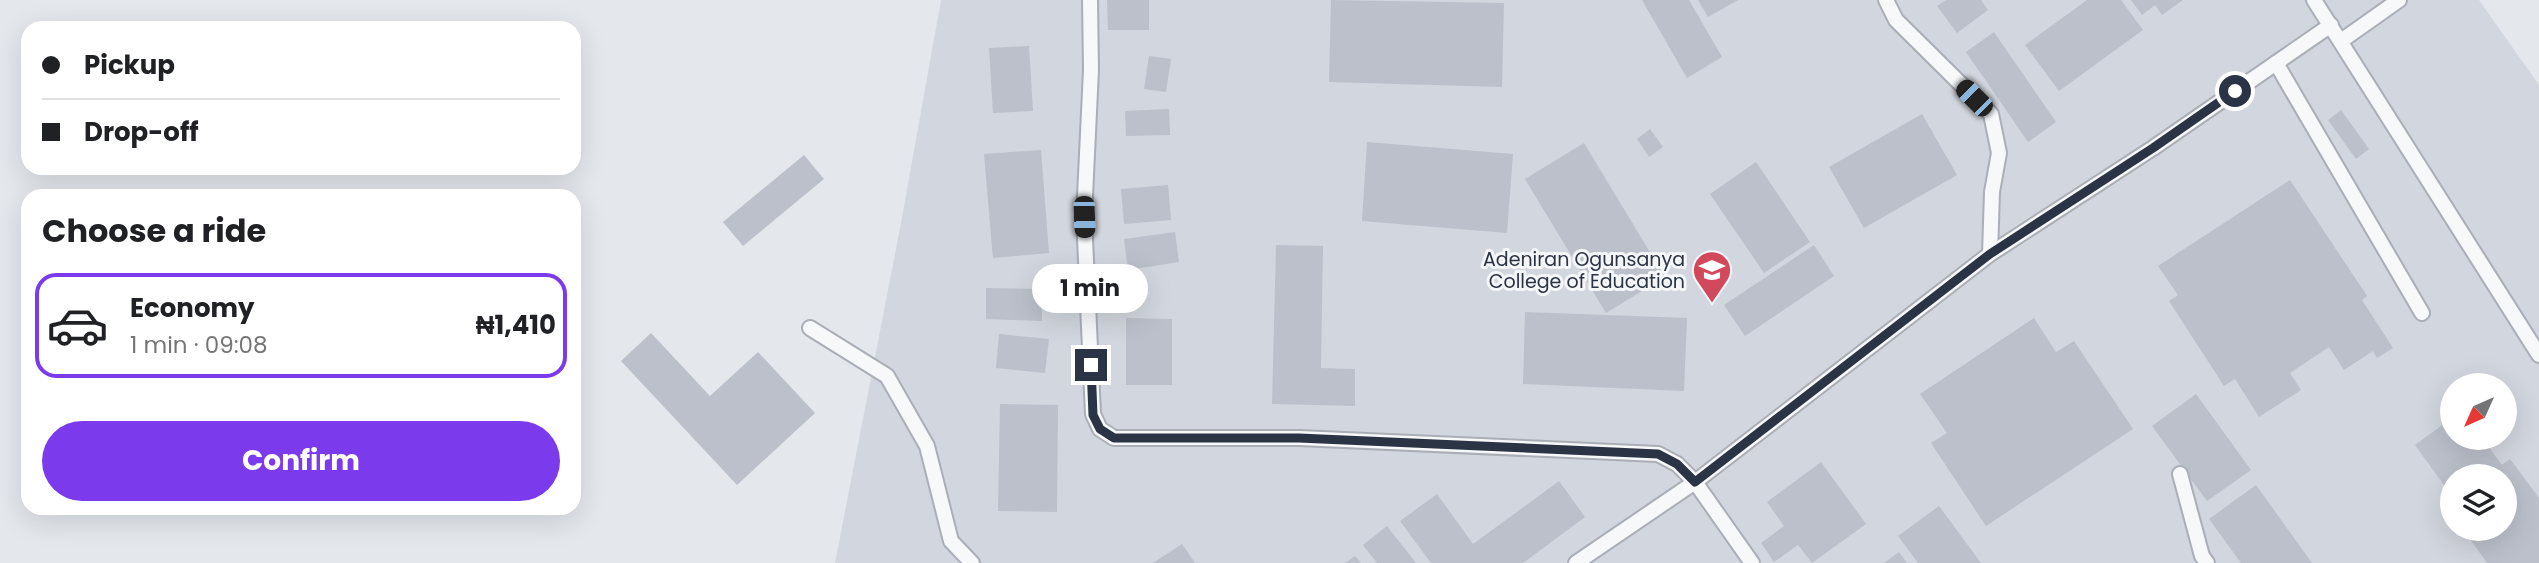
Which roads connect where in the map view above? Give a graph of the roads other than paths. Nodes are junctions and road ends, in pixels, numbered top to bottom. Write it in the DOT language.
graph roads {
  1 [pos="1090,0"];
  2 [pos="1886,0"];
  3 [pos="2314,0"];
  4 [pos="2399,0"];
  5 [pos="2331,24"];
  6 [pos="2342,41"];
  7 [pos="2276,63"];
  8 [pos="1990,254"];
  9 [pos="2422,313"];
  10 [pos="810,328"];
  11 [pos="2539,355"];
  12 [pos="2180,474"];
  13 [pos="1695,482"];
  14 [pos="972,563"];
  15 [pos="1576,563"];
  16 [pos="1752,563"];
  17 [pos="2207,563"];
  1 -- 13 [label="lane"];
  2 -- 8 [label="lane"];
  3 -- 5 [label="lane"];
  4 -- 6 [label="lane"];
  5 -- 6 [label="lane"];
  5 -- 7 [label="lane"];
  6 -- 11 [label="lane"];
  7 -- 8 [label="lane"];
  7 -- 9 [label="lane"];
  8 -- 13 [label="lane"];
  10 -- 14 [label="lane"];
  12 -- 17 [label="lane"];
  13 -- 15 [label="lane"];
  13 -- 16 [label="lane"];
}
